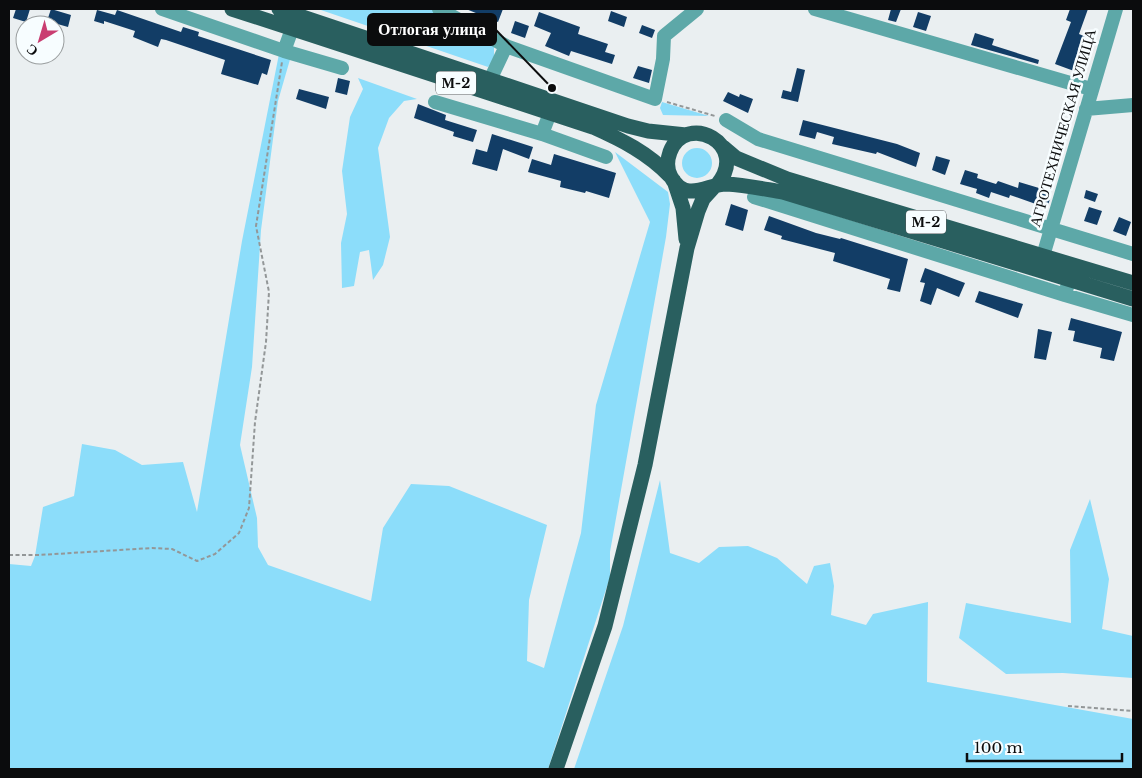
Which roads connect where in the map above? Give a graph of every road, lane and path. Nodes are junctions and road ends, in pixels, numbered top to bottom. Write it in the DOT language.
graph roads {
  1 [pos="162,9"];
  2 [pos="232,9"];
  3 [pos="279,9"];
  4 [pos="439,9"];
  5 [pos="697,9"];
  6 [pos="815,9"];
  7 [pos="1116,9"];
  8 [pos="292,29"];
  9 [pos="506,46"];
  10 [pos="284,51"];
  11 [pos="342,68"];
  12 [pos="490,80"];
  13 [pos="1091,90"];
  14 [pos="655,99"];
  15 [pos="435,102"];
  16 [pos="1133,105"];
  17 [pos="1086,109"];
  18 [pos="550,113"];
  19 [pos="726,120"];
  20 [pos="542,134"];
  21 [pos="686,134"];
  22 [pos="723,147"];
  23 [pos="606,157"];
  24 [pos="672,178"];
  25 [pos="715,186"];
  26 [pos="754,197"];
  27 [pos="1051,229"];
  28 [pos="687,248"];
  29 [pos="1133,254"];
  30 [pos="1043,256"];
  31 [pos="1069,280"];
  32 [pos="1133,283"];
  33 [pos="1065,295"];
  34 [pos="1133,299"];
  35 [pos="1133,315"];
  36 [pos="9,555"];
  37 [pos="1068,706"];
  38 [pos="1133,711"];
  39 [pos="556,769"];
  1 -- 10 [label="street"];
  2 -- 8 [label="main road, М-2"];
  3 -- 12 [label="main road, М-2"];
  4 -- 9 [label="street"];
  5 -- 14 [label="street"];
  6 -- 13 [label="street"];
  7 -- 13 [label="street, АГРОТЕХНИЧЕСКАЯ УЛИЦА"];
  8 -- 10 [label="street"];
  8 -- 18 [label="main road, М-2"];
  9 -- 12 [label="street"];
  9 -- 14 [label="street"];
  10 -- 11 [label="street"];
  10 -- 36 [label="path"];
  12 -- 21 [label="main road, М-2"];
  13 -- 17 [label="street, АГРОТЕХНИЧЕСКАЯ УЛИЦА"];
  14 -- 19 [label="path"];
  15 -- 20 [label="street"];
  16 -- 17 [label="street"];
  17 -- 27 [label="street, АГРОТЕХНИЧЕСКАЯ УЛИЦА"];
  18 -- 20 [label="street"];
  18 -- 24 [label="main road, М-2"];
  19 -- 27 [label="street"];
  20 -- 23 [label="street"];
  21 -- 22 [label="main road, М-2"];
  21 -- 24 [label="main road"];
  22 -- 25 [label="main road"];
  22 -- 30 [label="main road, М-2"];
  24 -- 25 [label="main road, М-2"];
  24 -- 28 [label="main road"];
  25 -- 28 [label="main road"];
  25 -- 31 [label="main road, М-2"];
  26 -- 33 [label="street"];
  27 -- 29 [label="street"];
  27 -- 30 [label="street, АГРОТЕХНИЧЕСКАЯ УЛИЦА"];
  28 -- 39 [label="main road"];
  30 -- 32 [label="main road, М-2"];
  31 -- 33 [label="street"];
  31 -- 34 [label="main road, М-2"];
  33 -- 35 [label="street"];
  37 -- 38 [label="path"];
}
